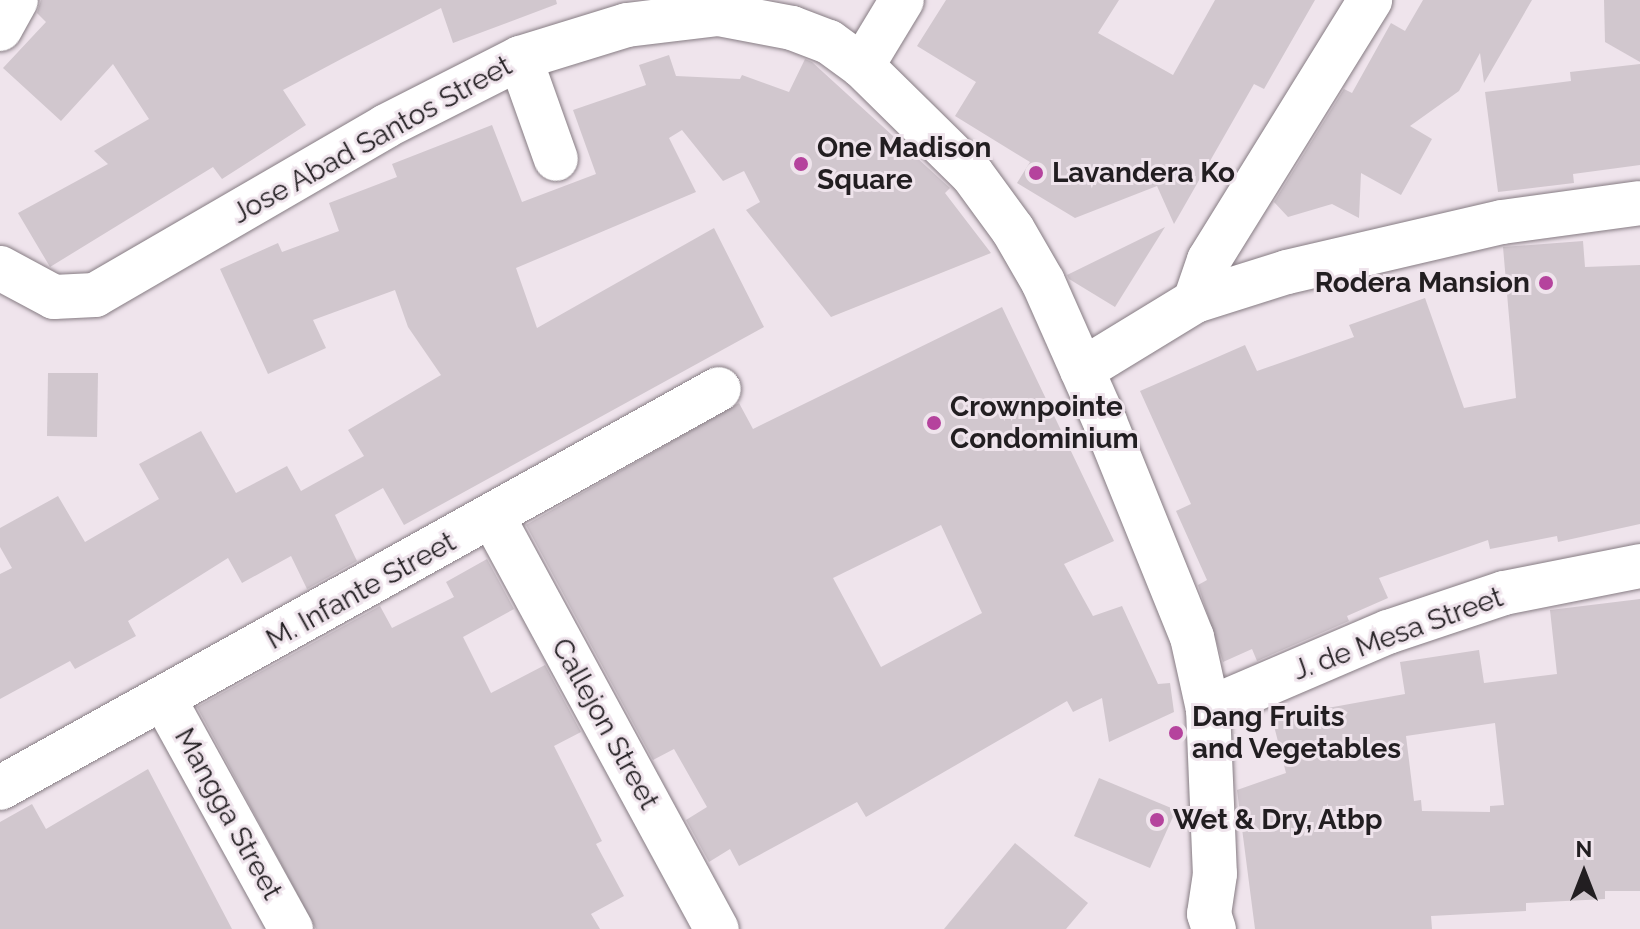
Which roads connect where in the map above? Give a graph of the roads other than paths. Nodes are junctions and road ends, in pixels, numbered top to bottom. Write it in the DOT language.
graph roads {
  1 [pos="16,0"];
  2 [pos="902,0"];
  3 [pos="1370,0"];
  4 [pos="0,29"];
  5 [pos="520,58"];
  6 [pos="862,66"];
  7 [pos="556,159"];
  8 [pos="1640,203"];
  9 [pos="0,268"];
  10 [pos="1195,301"];
  11 [pos="1082,370"];
  12 [pos="719,389"];
  13 [pos="494,519"];
  14 [pos="1640,566"];
  15 [pos="164,699"];
  16 [pos="1208,709"];
  17 [pos="0,788"];
  18 [pos="1207,924"];
  19 [pos="291,929"];
  20 [pos="717,929"];
  1 -- 4 [label="street"];
  2 -- 6 [label="street"];
  3 -- 10 [label="street"];
  5 -- 6 [label="street, Jose Abad Santos Street"];
  5 -- 7 [label="street"];
  5 -- 9 [label="street, Jose Abad Santos Street"];
  6 -- 11 [label="street, Jose Abad Santos Street"];
  8 -- 10 [label="street"];
  10 -- 11 [label="street"];
  11 -- 16 [label="street, Jose Abad Santos Street"];
  12 -- 13 [label="street, M. Infante Street"];
  13 -- 15 [label="street, M. Infante Street"];
  13 -- 20 [label="street, Callejon Street"];
  14 -- 16 [label="street, J. de Mesa Street"];
  15 -- 17 [label="street, M. Infante Street"];
  15 -- 19 [label="street, Mangga Street"];
  16 -- 18 [label="street, Jose Abad Santos Street"];
}
